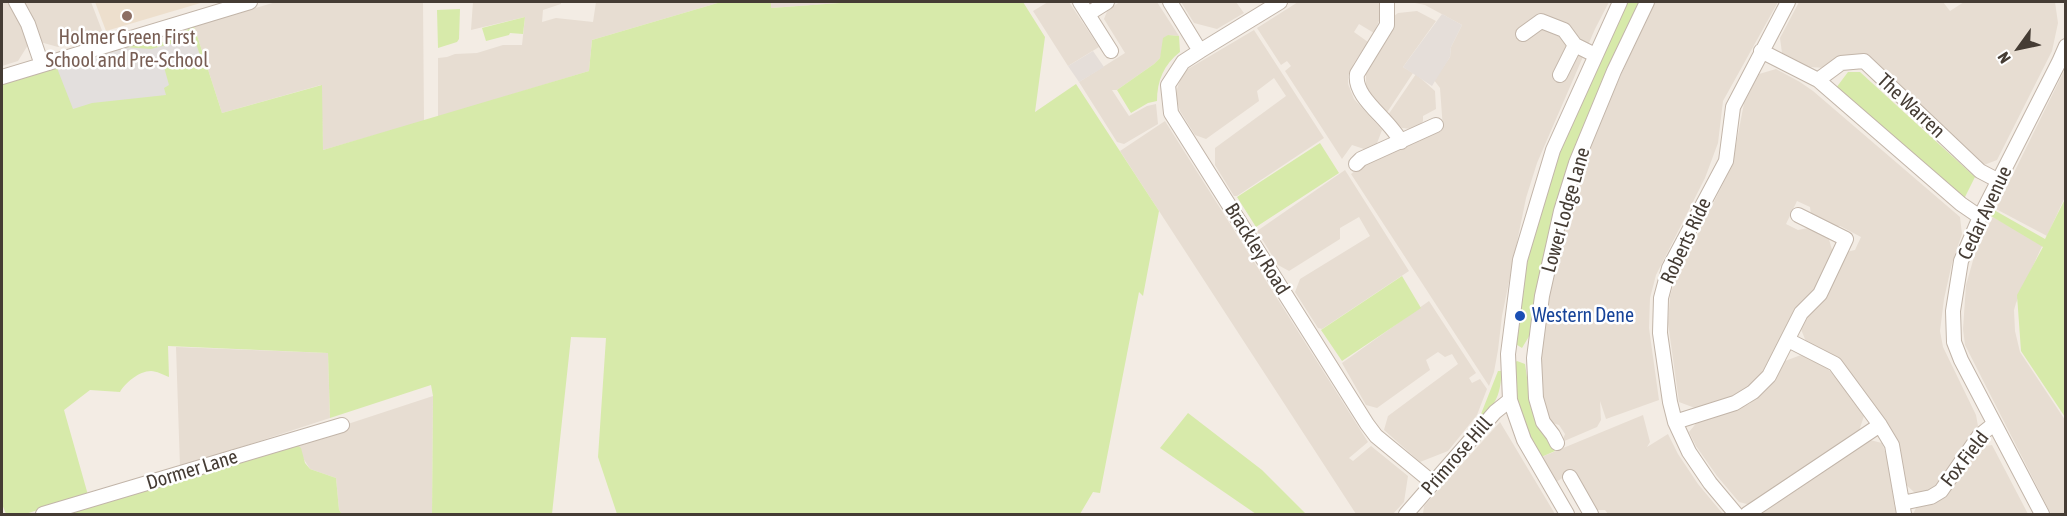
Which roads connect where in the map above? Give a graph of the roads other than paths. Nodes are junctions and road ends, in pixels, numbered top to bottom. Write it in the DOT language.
graph roads {
  1 [pos="16,2"];
  2 [pos="250,2"];
  3 [pos="1080,2"];
  4 [pos="1107,2"];
  5 [pos="1170,2"];
  6 [pos="1280,2"];
  7 [pos="1387,2"];
  8 [pos="1620,2"];
  9 [pos="1647,2"];
  10 [pos="1788,2"];
  11 [pos="1088,14"];
  12 [pos="1523,34"];
  13 [pos="1575,45"];
  14 [pos="2066,46"];
  15 [pos="1111,51"];
  16 [pos="1200,51"];
  17 [pos="1761,51"];
  18 [pos="1595,55"];
  19 [pos="42,65"];
  20 [pos="1560,75"];
  21 [pos="2,77"];
  22 [pos="1818,80"];
  23 [pos="1436,125"];
  24 [pos="1401,142"];
  25 [pos="1356,164"];
  26 [pos="1999,181"];
  27 [pos="1798,215"];
  28 [pos="1980,217"];
  29 [pos="1788,340"];
  30 [pos="1508,354"];
  31 [pos="1534,358"];
  32 [pos="1510,400"];
  33 [pos="1675,422"];
  34 [pos="1994,424"];
  35 [pos="342,425"];
  36 [pos="1880,425"];
  37 [pos="1557,443"];
  38 [pos="1570,477"];
  39 [pos="1433,483"];
  40 [pos="1903,509"];
  41 [pos="43,514"];
  42 [pos="1406,514"];
  43 [pos="1567,514"];
  44 [pos="1591,514"];
  45 [pos="1736,514"];
  46 [pos="1747,514"];
  47 [pos="2042,514"];
  1 -- 19 [label="street"];
  2 -- 19 [label="street"];
  3 -- 11 [label="street"];
  4 -- 11 [label="street"];
  5 -- 16 [label="street"];
  6 -- 16 [label="street, Brackley Road"];
  7 -- 24 [label="street"];
  8 -- 18 [label="street"];
  9 -- 31 [label="street, Lower Lodge Lane"];
  10 -- 17 [label="street, Roberts Ride"];
  11 -- 15 [label="street"];
  12 -- 13 [label="street"];
  13 -- 18 [label="street"];
  13 -- 20 [label="street"];
  14 -- 26 [label="street, Cedar Avenue"];
  16 -- 39 [label="street, Brackley Road"];
  17 -- 22 [label="street, The Warren"];
  17 -- 33 [label="street, Roberts Ride"];
  18 -- 30 [label="street"];
  19 -- 21 [label="street"];
  22 -- 26 [label="street, The Warren"];
  22 -- 28 [label="street, The Warren"];
  23 -- 24 [label="street"];
  24 -- 25 [label="street"];
  26 -- 28 [label="street, Cedar Avenue"];
  27 -- 29 [label="street"];
  28 -- 34 [label="street, Cedar Avenue"];
  29 -- 33 [label="street"];
  29 -- 36 [label="street"];
  30 -- 31 [label="street"];
  30 -- 32 [label="street"];
  31 -- 37 [label="street, Lower Lodge Lane"];
  32 -- 39 [label="street, Primrose Hill"];
  32 -- 43 [label="street"];
  33 -- 45 [label="street, Roberts Ride"];
  34 -- 40 [label="street, Fox Field"];
  34 -- 47 [label="street, Cedar Avenue"];
  35 -- 41 [label="street, Dormer Lane"];
  36 -- 40 [label="street"];
  36 -- 46 [label="street"];
  38 -- 44 [label="street"];
  39 -- 42 [label="street, Primrose Hill"];
}
